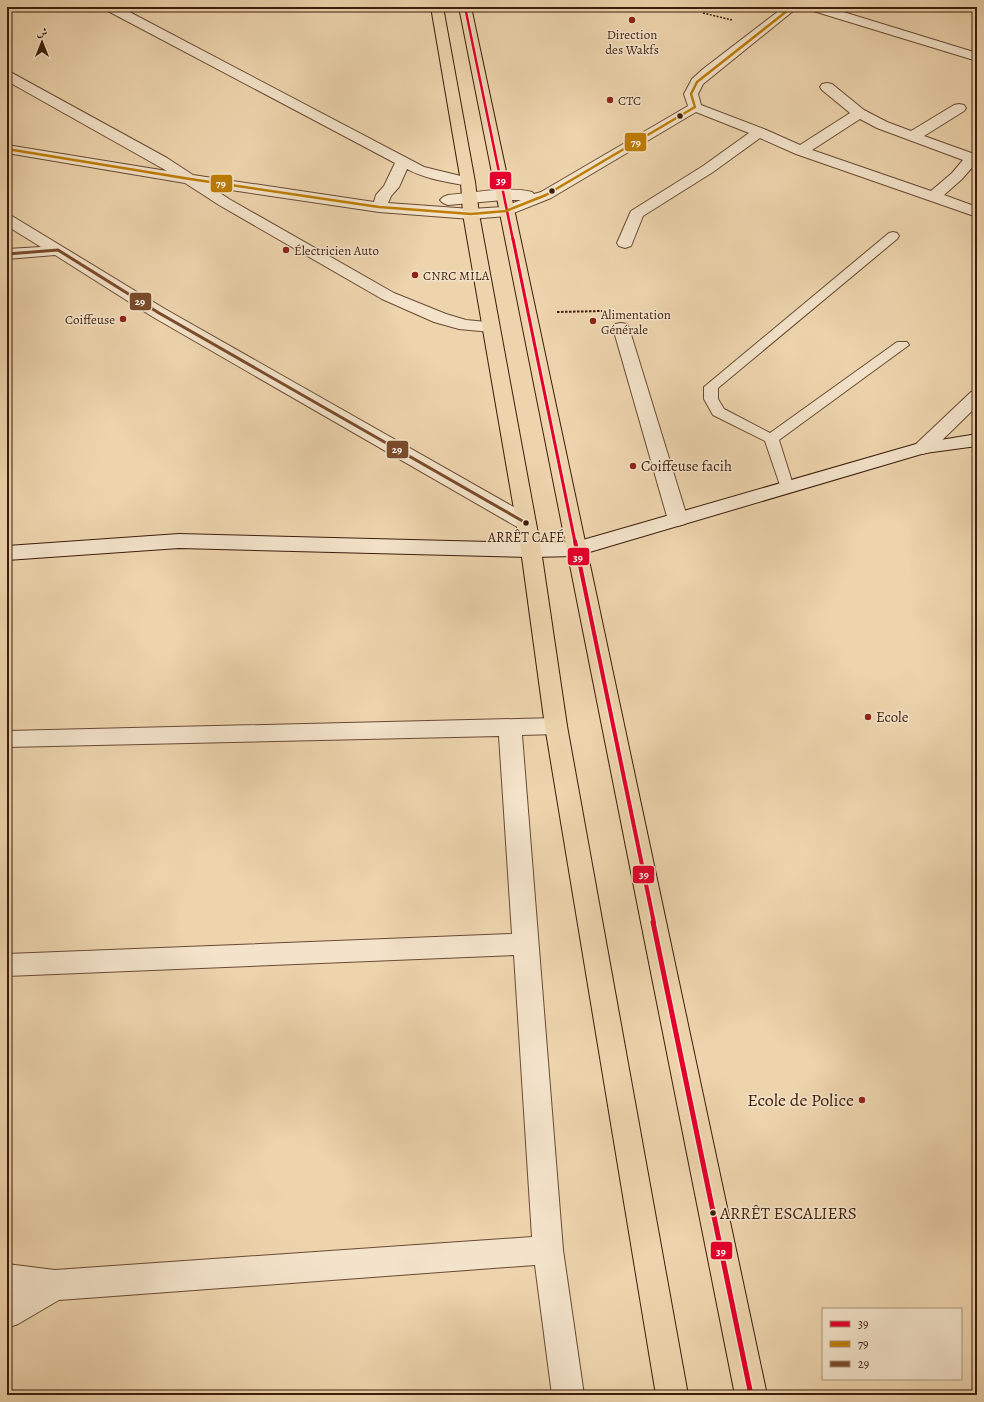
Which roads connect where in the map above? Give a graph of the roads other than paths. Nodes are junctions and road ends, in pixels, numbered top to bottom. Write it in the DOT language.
graph roads {
  1 [pos="110,7"];
  2 [pos="436,7"];
  3 [pos="465,7"];
  4 [pos="792,7"];
  5 [pos="814,7"];
  6 [pos="977,57"];
  7 [pos="7,76"];
  8 [pos="827,88"];
  9 [pos="695,108"];
  10 [pos="959,108"];
  11 [pos="860,112"];
  12 [pos="759,132"];
  13 [pos="913,136"];
  14 [pos="7,137"];
  15 [pos="7,149"];
  16 [pos="801,151"];
  17 [pos="975,160"];
  18 [pos="162,161"];
  19 [pos="403,161"];
  20 [pos="190,179"];
  21 [pos="933,196"];
  22 [pos="469,198"];
  23 [pos="381,201"];
  24 [pos="505,203"];
  25 [pos="977,212"];
  26 [pos="7,219"];
  27 [pos="893,236"];
  28 [pos="625,243"];
  29 [pos="58,250"];
  30 [pos="7,254"];
  31 [pos="491,327"];
  32 [pos="621,328"];
  33 [pos="902,345"];
  34 [pos="977,396"];
  35 [pos="771,439"];
  36 [pos="977,440"];
  37 [pos="923,448"];
  38 [pos="787,488"];
  39 [pos="678,520"];
  40 [pos="526,523"];
  41 [pos="531,550"];
  42 [pos="576,550"];
  43 [pos="7,553"];
  44 [pos="556,726"];
  45 [pos="510,727"];
  46 [pos="7,739"];
  47 [pos="525,944"];
  48 [pos="7,965"];
  49 [pos="548,1250"];
  50 [pos="7,1279"];
  51 [pos="55,1285"];
  52 [pos="7,1313"];
  53 [pos="568,1395"];
  54 [pos="672,1395"];
  55 [pos="751,1395"];
  1 -- 19 [label="street"];
  2 -- 22 [label="main road"];
  3 -- 24 [label="main road"];
  4 -- 9 [label="street"];
  5 -- 6 [label="street"];
  7 -- 18 [label="street"];
  8 -- 11 [label="street"];
  9 -- 12 [label="street"];
  9 -- 24 [label="street"];
  10 -- 13 [label="street"];
  11 -- 13 [label="street"];
  11 -- 16 [label="street"];
  12 -- 16 [label="street"];
  12 -- 28 [label="street"];
  13 -- 17 [label="street"];
  14 -- 18 [label="street"];
  15 -- 20 [label="street"];
  16 -- 21 [label="street"];
  17 -- 21 [label="street"];
  18 -- 20 [label="street"];
  18 -- 23 [label="street"];
  19 -- 22 [label="street"];
  19 -- 23 [label="street"];
  20 -- 23 [label="street"];
  20 -- 31 [label="street"];
  21 -- 25 [label="street"];
  22 -- 23 [label="street"];
  22 -- 24 [label="street"];
  22 -- 31 [label="main road"];
  24 -- 42 [label="main road"];
  26 -- 29 [label="street"];
  27 -- 35 [label="lane"];
  29 -- 30 [label="street"];
  29 -- 40 [label="street"];
  31 -- 40 [label="main road"];
  32 -- 39 [label="street"];
  33 -- 35 [label="lane"];
  34 -- 37 [label="street"];
  35 -- 38 [label="lane"];
  36 -- 37 [label="street"];
  37 -- 38 [label="street"];
  38 -- 39 [label="street"];
  39 -- 42 [label="street"];
  40 -- 41 [label="main road"];
  41 -- 42 [label="street"];
  41 -- 43 [label="street"];
  41 -- 44 [label="main road"];
  42 -- 55 [label="main road"];
  44 -- 45 [label="street"];
  44 -- 54 [label="main road"];
  45 -- 46 [label="street"];
  45 -- 47 [label="street"];
  47 -- 48 [label="street"];
  47 -- 49 [label="street"];
  49 -- 51 [label="street"];
  49 -- 53 [label="street"];
  50 -- 51 [label="street"];
  51 -- 52 [label="street"];
}
